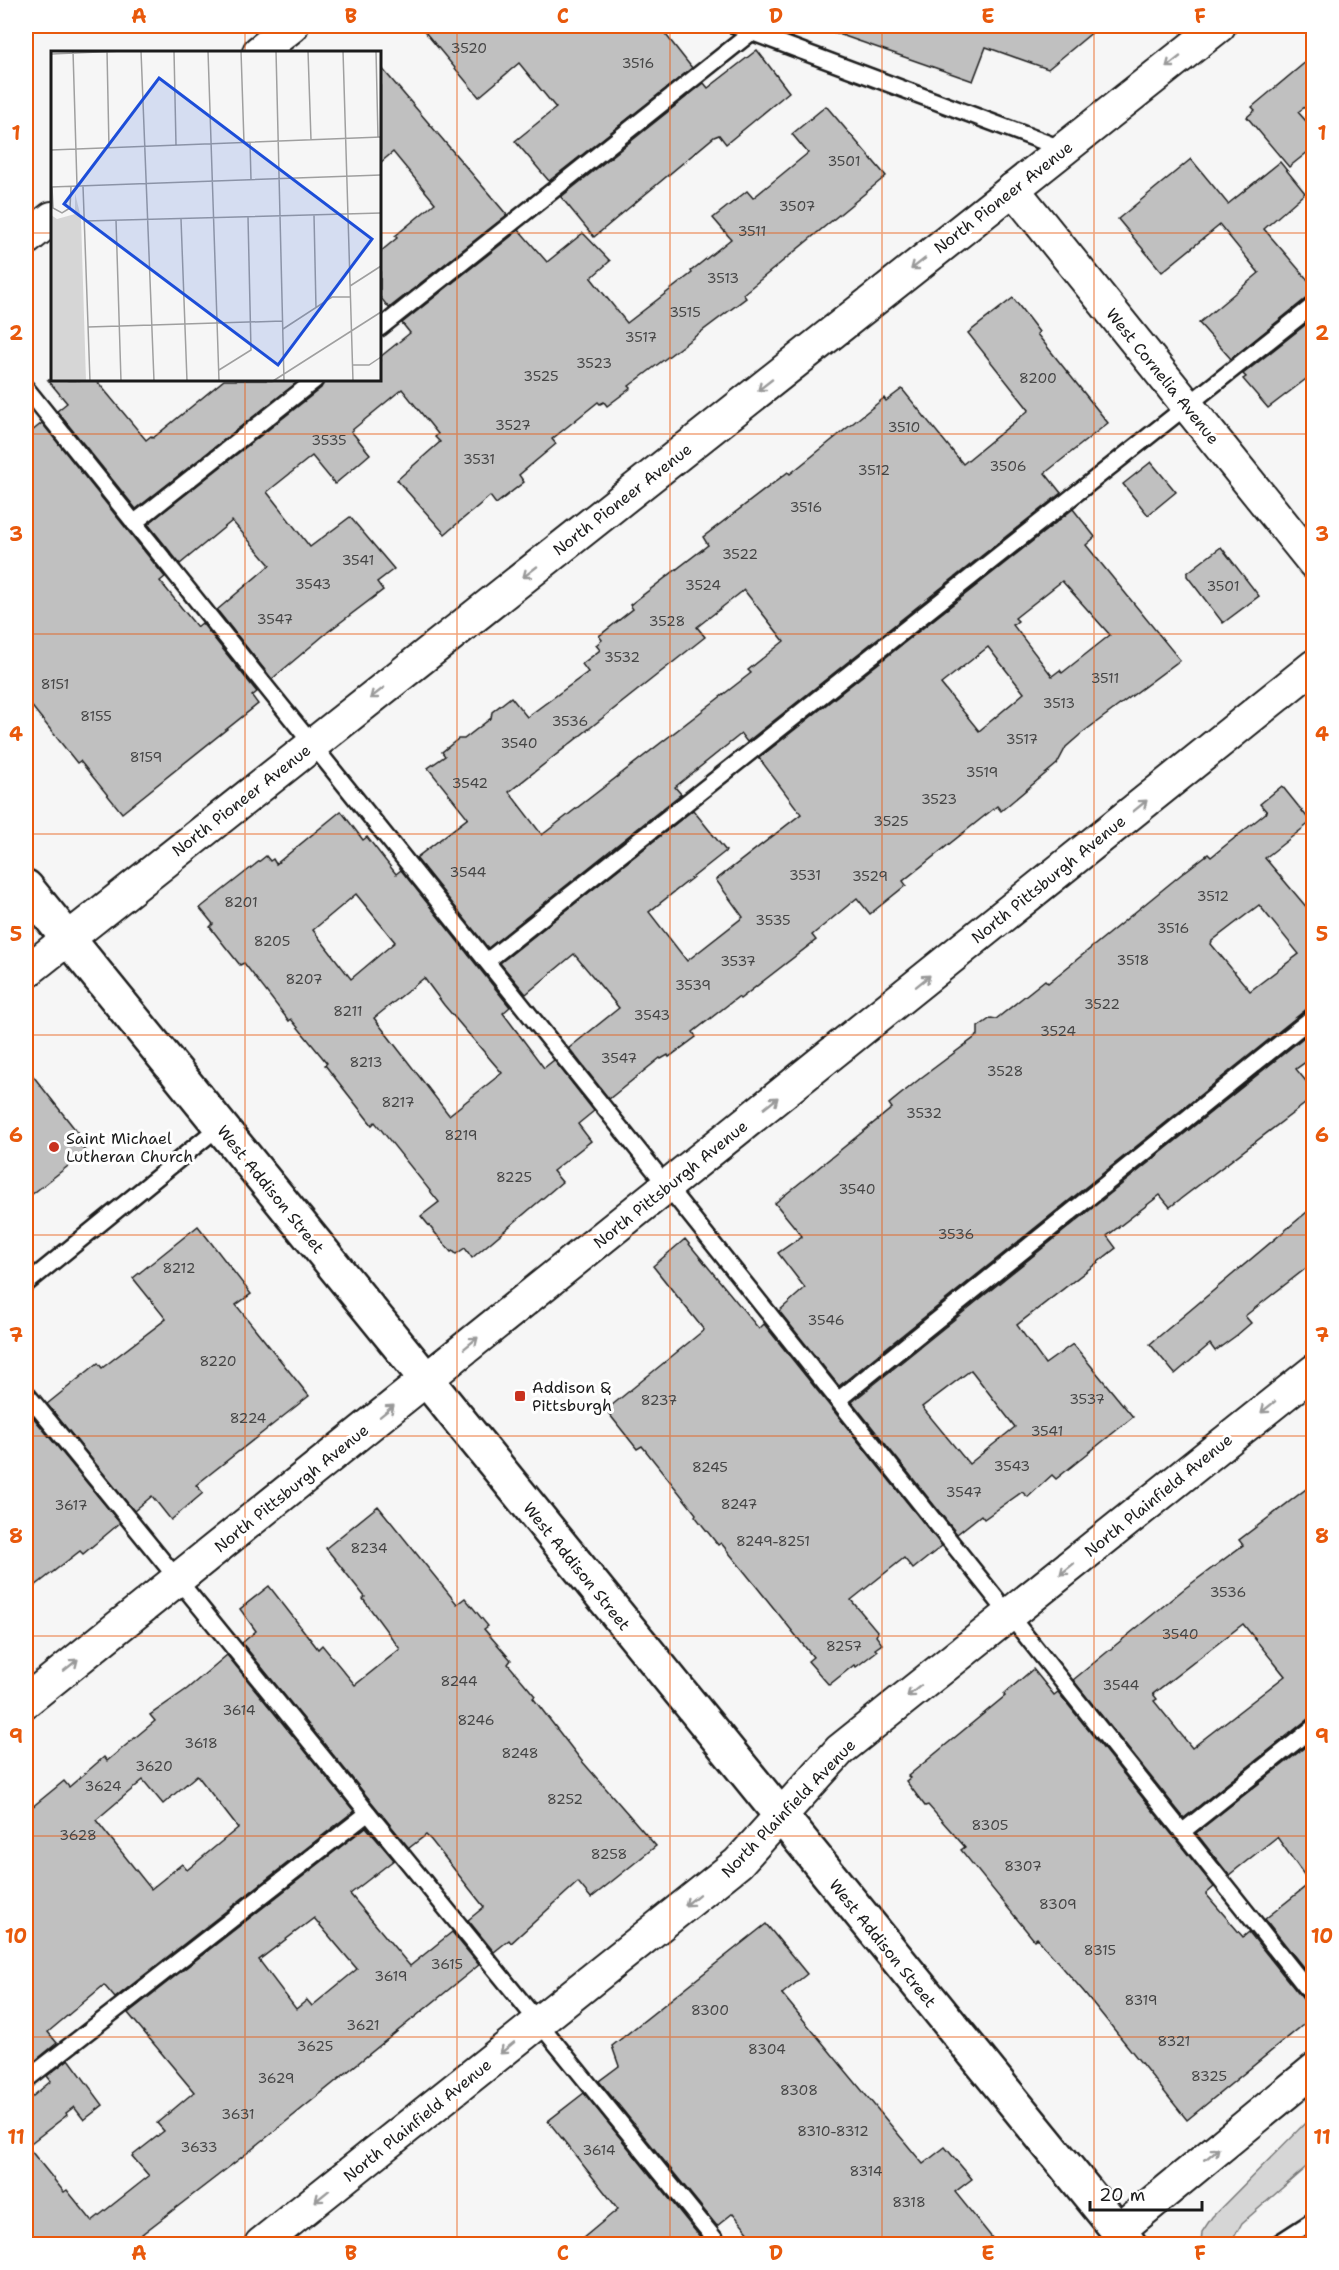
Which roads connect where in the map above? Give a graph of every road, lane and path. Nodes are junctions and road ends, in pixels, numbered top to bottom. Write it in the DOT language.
graph roads {
  1 [pos="292,26"];
  2 [pos="735,26"];
  3 [pos="1219,26"];
  4 [pos="752,32"];
  5 [pos="260,51"];
  6 [pos="1063,149"];
  7 [pos="1013,189"];
  8 [pos="51,219"];
  9 [pos="26,239"];
  10 [pos="1314,305"];
  11 [pos="381,327"];
  12 [pos="314,381"];
  13 [pos="26,387"];
  14 [pos="1187,406"];
  15 [pos="134,523"];
  16 [pos="1314,563"];
  17 [pos="1314,666"];
  18 [pos="312,744"];
  19 [pos="26,887"];
  20 [pos="68,939"];
  21 [pos="487,961"];
  22 [pos="26,972"];
  23 [pos="1314,1016"];
  24 [pos="220,1126"];
  25 [pos="668,1186"];
  26 [pos="26,1284"];
  27 [pos="1314,1371"];
  28 [pos="426,1380"];
  29 [pos="26,1393"];
  30 [pos="838,1400"];
  31 [pos="177,1580"];
  32 [pos="1009,1614"];
  33 [pos="26,1701"];
  34 [pos="1314,1726"];
  35 [pos="368,1813"];
  36 [pos="780,1816"];
  37 [pos="1182,1832"];
  38 [pos="1314,1997"];
  39 [pos="538,2023"];
  40 [pos="1314,2070"];
  41 [pos="26,2080"];
  42 [pos="1314,2220"];
  43 [pos="1123,2238"];
  44 [pos="261,2244"];
  45 [pos="719,2244"];
  46 [pos="1277,2244"];
  1 -- 5 [label="street"];
  2 -- 4 [label="lane"];
  3 -- 6 [label="street, North Pioneer Avenue, one-way"];
  4 -- 6 [label="lane"];
  4 -- 11 [label="lane"];
  6 -- 7 [label="street, North Pioneer Avenue"];
  7 -- 14 [label="street, West Cornelia Avenue"];
  7 -- 18 [label="street, North Pioneer Avenue, one-way"];
  8 -- 9 [label="street"];
  10 -- 14 [label="lane"];
  12 -- 15 [label="lane"];
  13 -- 15 [label="lane"];
  14 -- 16 [label="street, West Cornelia Avenue"];
  14 -- 21 [label="lane"];
  15 -- 18 [label="lane"];
  25 -- 17 [label="street, North Pittsburgh Avenue, one-way"];
  18 -- 20 [label="street, North Pioneer Avenue"];
  18 -- 21 [label="lane"];
  19 -- 20 [label="street, West Addison Street"];
  20 -- 22 [label="street, North Pioneer Avenue"];
  20 -- 24 [label="street, West Addison Street"];
  21 -- 25 [label="lane"];
  23 -- 30 [label="lane"];
  24 -- 26 [label="lane"];
  24 -- 28 [label="street, West Addison Street"];
  28 -- 25 [label="street, North Pittsburgh Avenue, one-way"];
  25 -- 30 [label="lane"];
  27 -- 32 [label="street, North Plainfield Avenue, one-way"];
  31 -- 28 [label="street, North Pittsburgh Avenue, one-way"];
  28 -- 36 [label="street, West Addison Street"];
  29 -- 31 [label="lane"];
  30 -- 32 [label="lane"];
  33 -- 31 [label="street, North Pittsburgh Avenue, one-way"];
  31 -- 35 [label="lane"];
  32 -- 36 [label="street, North Plainfield Avenue, one-way"];
  32 -- 37 [label="lane"];
  34 -- 37 [label="lane"];
  35 -- 39 [label="lane"];
  35 -- 41 [label="lane"];
  36 -- 39 [label="street, North Plainfield Avenue, one-way"];
  36 -- 43 [label="street, West Addison Street"];
  37 -- 38 [label="lane"];
  39 -- 44 [label="street, North Plainfield Avenue, one-way"];
  39 -- 45 [label="lane"];
  43 -- 40 [label="street, one-way"];
  42 -- 46 [label="lane"];
}
